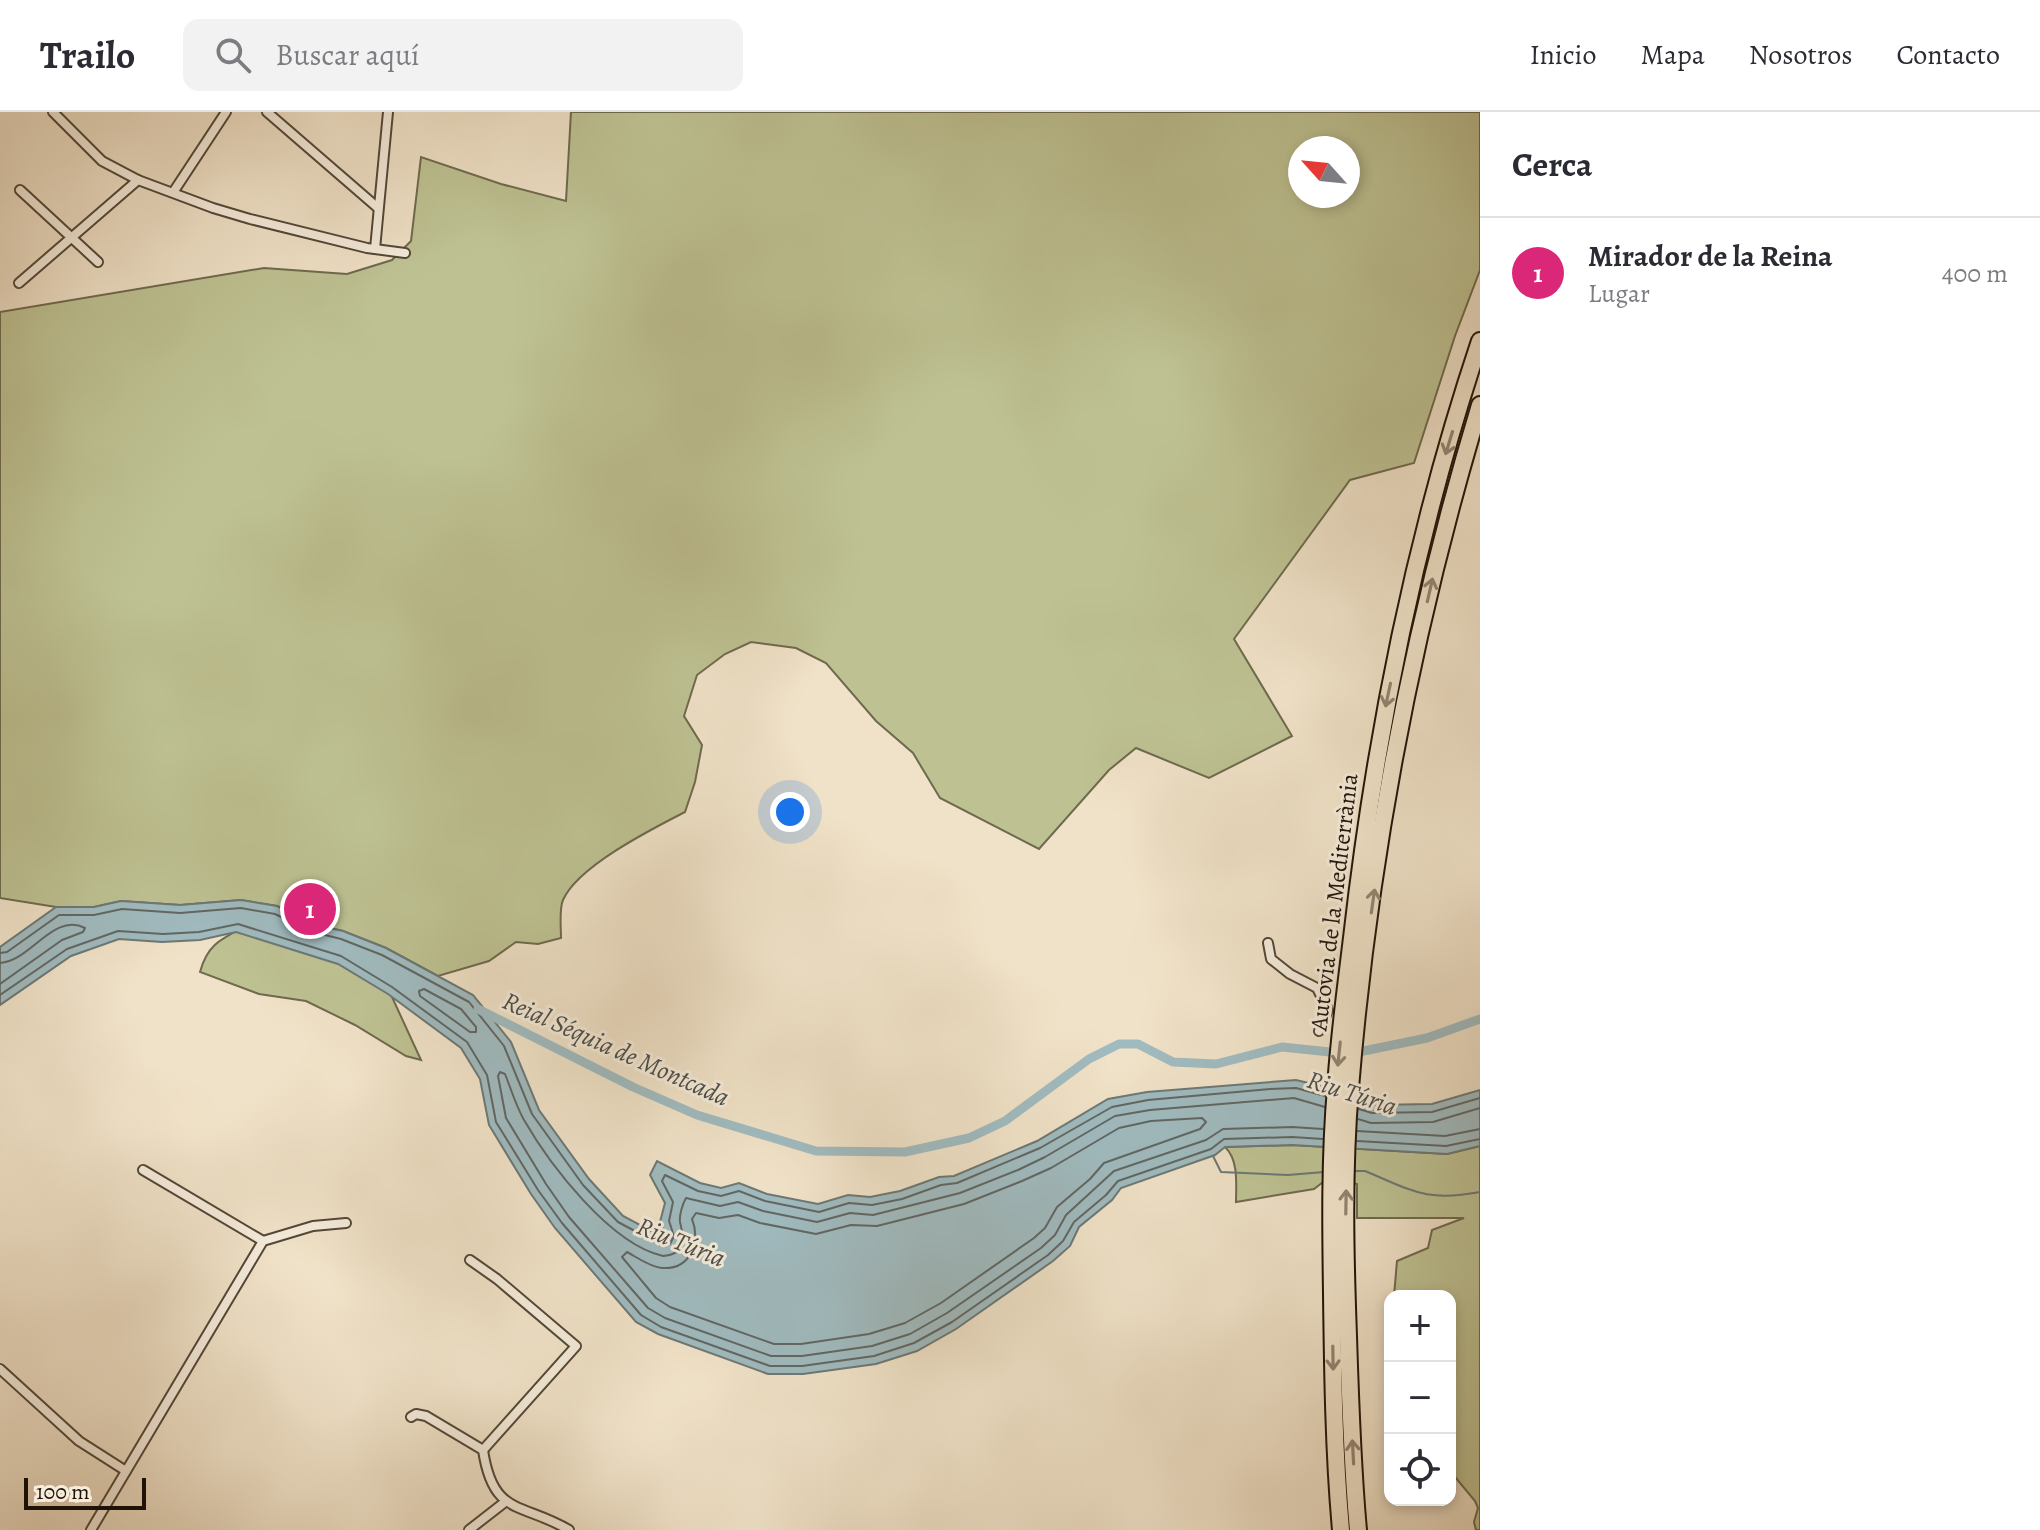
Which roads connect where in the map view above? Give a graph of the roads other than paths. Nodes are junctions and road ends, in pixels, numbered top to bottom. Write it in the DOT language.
graph roads {
  1 [pos="53,112"];
  2 [pos="226,112"];
  3 [pos="267,112"];
  4 [pos="388,112"];
  5 [pos="138,180"];
  6 [pos="20,190"];
  7 [pos="174,191"];
  8 [pos="378,208"];
  9 [pos="71,237"];
  10 [pos="375,249"];
  11 [pos="405,253"];
  12 [pos="98,262"];
  13 [pos="19,283"];
  14 [pos="1480,341"];
  15 [pos="1480,405"];
  16 [pos="1268,943"];
  17 [pos="1355,978"];
  18 [pos="1319,1031"];
  19 [pos="143,1170"];
  20 [pos="346,1223"];
  21 [pos="263,1241"];
  22 [pos="470,1260"];
  23 [pos="1339,1280"];
  24 [pos="0,1369"];
  25 [pos="411,1417"];
  26 [pos="483,1450"];
  27 [pos="126,1471"];
  28 [pos="505,1502"];
  29 [pos="91,1530"];
  30 [pos="469,1530"];
  31 [pos="569,1530"];
  32 [pos="1341,1530"];
  33 [pos="1358,1530"];
  1 -- 5 [label="street"];
  2 -- 7 [label="street"];
  3 -- 8 [label="street"];
  4 -- 8 [label="street"];
  5 -- 7 [label="street"];
  5 -- 9 [label="street"];
  6 -- 9 [label="street"];
  7 -- 10 [label="street"];
  8 -- 10 [label="street"];
  9 -- 12 [label="street"];
  9 -- 13 [label="street"];
  10 -- 11 [label="street"];
  14 -- 17 [label="highway, Autovia de la Mediterrània, one-way"];
  17 -- 15 [label="highway, Autovia de la Mediterrània, one-way"];
  16 -- 18 [label="street"];
  17 -- 23 [label="highway, Autovia de la Mediterrània"];
  19 -- 21 [label="street"];
  20 -- 21 [label="street"];
  21 -- 27 [label="street"];
  22 -- 26 [label="street"];
  23 -- 32 [label="highway, Autovia de la Mediterrània, one-way"];
  33 -- 23 [label="highway, Autovia de la Mediterrània, one-way"];
  24 -- 27 [label="street"];
  25 -- 26 [label="street"];
  26 -- 28 [label="street"];
  27 -- 29 [label="street"];
  28 -- 30 [label="street"];
  28 -- 31 [label="street"];
}
